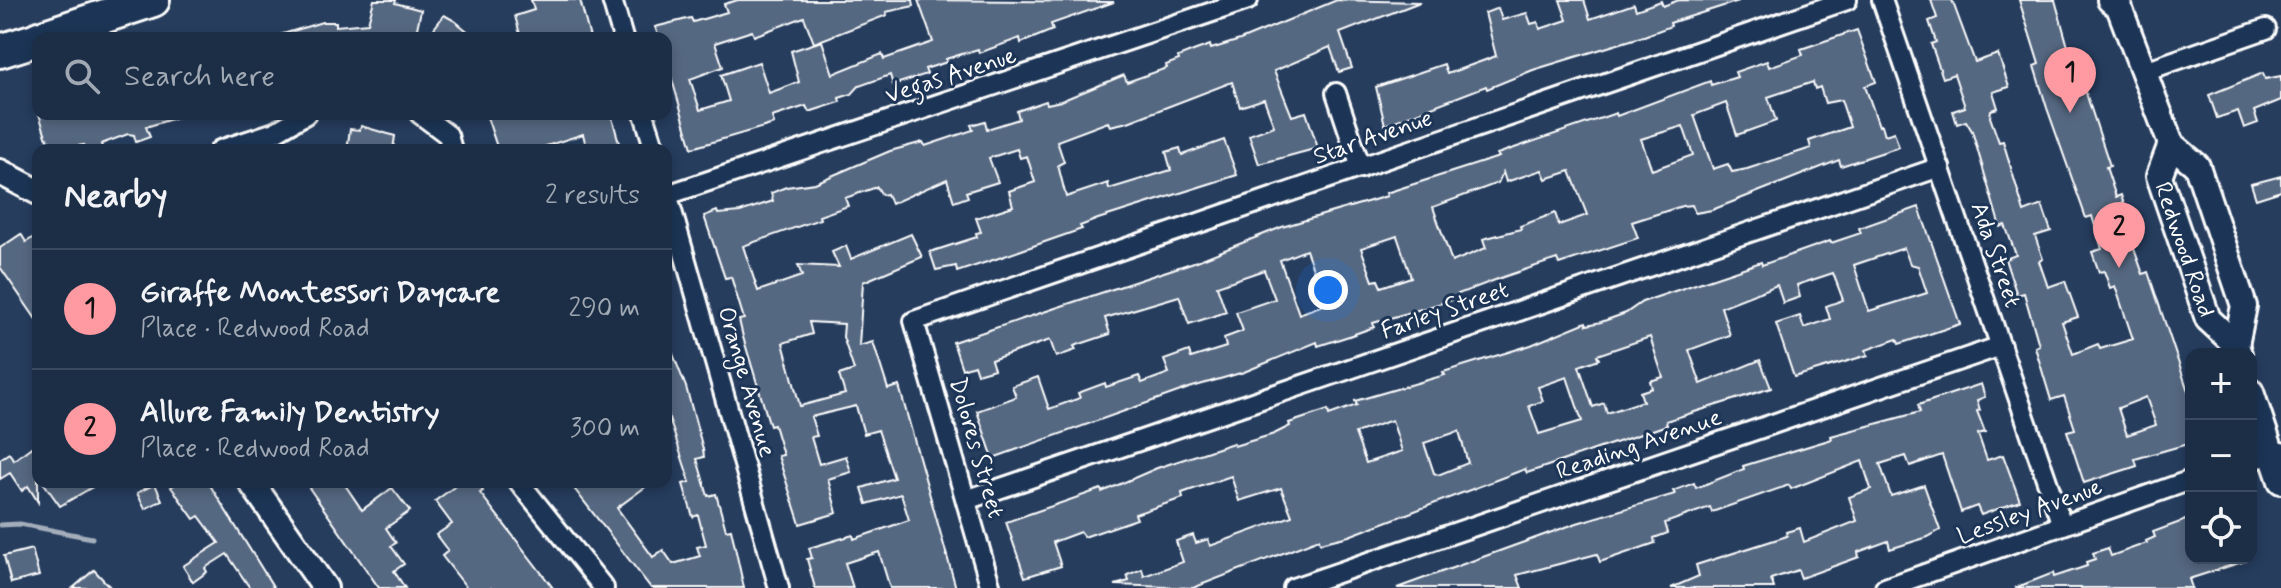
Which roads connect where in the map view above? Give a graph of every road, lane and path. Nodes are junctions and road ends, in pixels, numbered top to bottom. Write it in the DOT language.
graph roads {
  1 [pos="153,0"];
  2 [pos="1248,0"];
  3 [pos="1847,0"];
  4 [pos="1882,0"];
  5 [pos="616,1"];
  6 [pos="2116,2"];
  7 [pos="2266,29"];
  8 [pos="57,32"];
  9 [pos="622,32"];
  10 [pos="32,40"];
  11 [pos="0,51"];
  12 [pos="2145,71"];
  13 [pos="1336,93"];
  14 [pos="296,120"];
  15 [pos="428,120"];
  16 [pos="646,120"];
  17 [pos="238,144"];
  18 [pos="450,144"];
  19 [pos="653,144"];
  20 [pos="2171,144"];
  21 [pos="1940,167"];
  22 [pos="1361,168"];
  23 [pos="0,172"];
  24 [pos="32,189"];
  25 [pos="672,190"];
  26 [pos="672,210"];
  27 [pos="914,321"];
  28 [pos="2001,346"];
  29 [pos="2235,348"];
  30 [pos="2237,348"];
  31 [pos="2257,414"];
  32 [pos="2268,455"];
  33 [pos="2281,481"];
  34 [pos="2185,482"];
  35 [pos="255,488"];
  36 [pos="524,488"];
  37 [pos="966,500"];
  38 [pos="2062,525"];
  39 [pos="325,588"];
  40 [pos="604,588"];
  41 [pos="779,588"];
  42 [pos="991,588"];
  43 [pos="1293,588"];
  44 [pos="1885,588"];
  1 -- 8 [label="highway"];
  2 -- 25 [label="street, Vegas Avenue"];
  3 -- 22 [label="street, Star Avenue"];
  4 -- 21 [label="street, Ada Street"];
  5 -- 9 [label="street"];
  6 -- 12 [label="main road, Redwood Road"];
  7 -- 12 [label="street"];
  10 -- 11 [label="highway"];
  12 -- 20 [label="main road, Redwood Road"];
  13 -- 22 [label="street"];
  14 -- 17 [label="street"];
  15 -- 18 [label="street"];
  16 -- 19 [label="street"];
  20 -- 29 [label="main road, Redwood Road"];
  20 -- 30 [label="main road, Redwood Road"];
  21 -- 28 [label="street, Ada Street"];
  21 -- 37 [label="street, Farley Street"];
  22 -- 27 [label="street, Star Avenue"];
  23 -- 24 [label="main road"];
  26 -- 41 [label="street, Orange Avenue"];
  27 -- 37 [label="street, Dolores Street"];
  28 -- 38 [label="street, Ada Street"];
  28 -- 43 [label="street, Reading Avenue"];
  31 -- 32 [label="main road"];
  32 -- 33 [label="main road"];
  34 -- 38 [label="street, Lessley Avenue"];
  35 -- 39 [label="main road"];
  36 -- 40 [label="street"];
  37 -- 42 [label="street, Dolores Street"];
  38 -- 44 [label="street, Lessley Avenue"];
}
